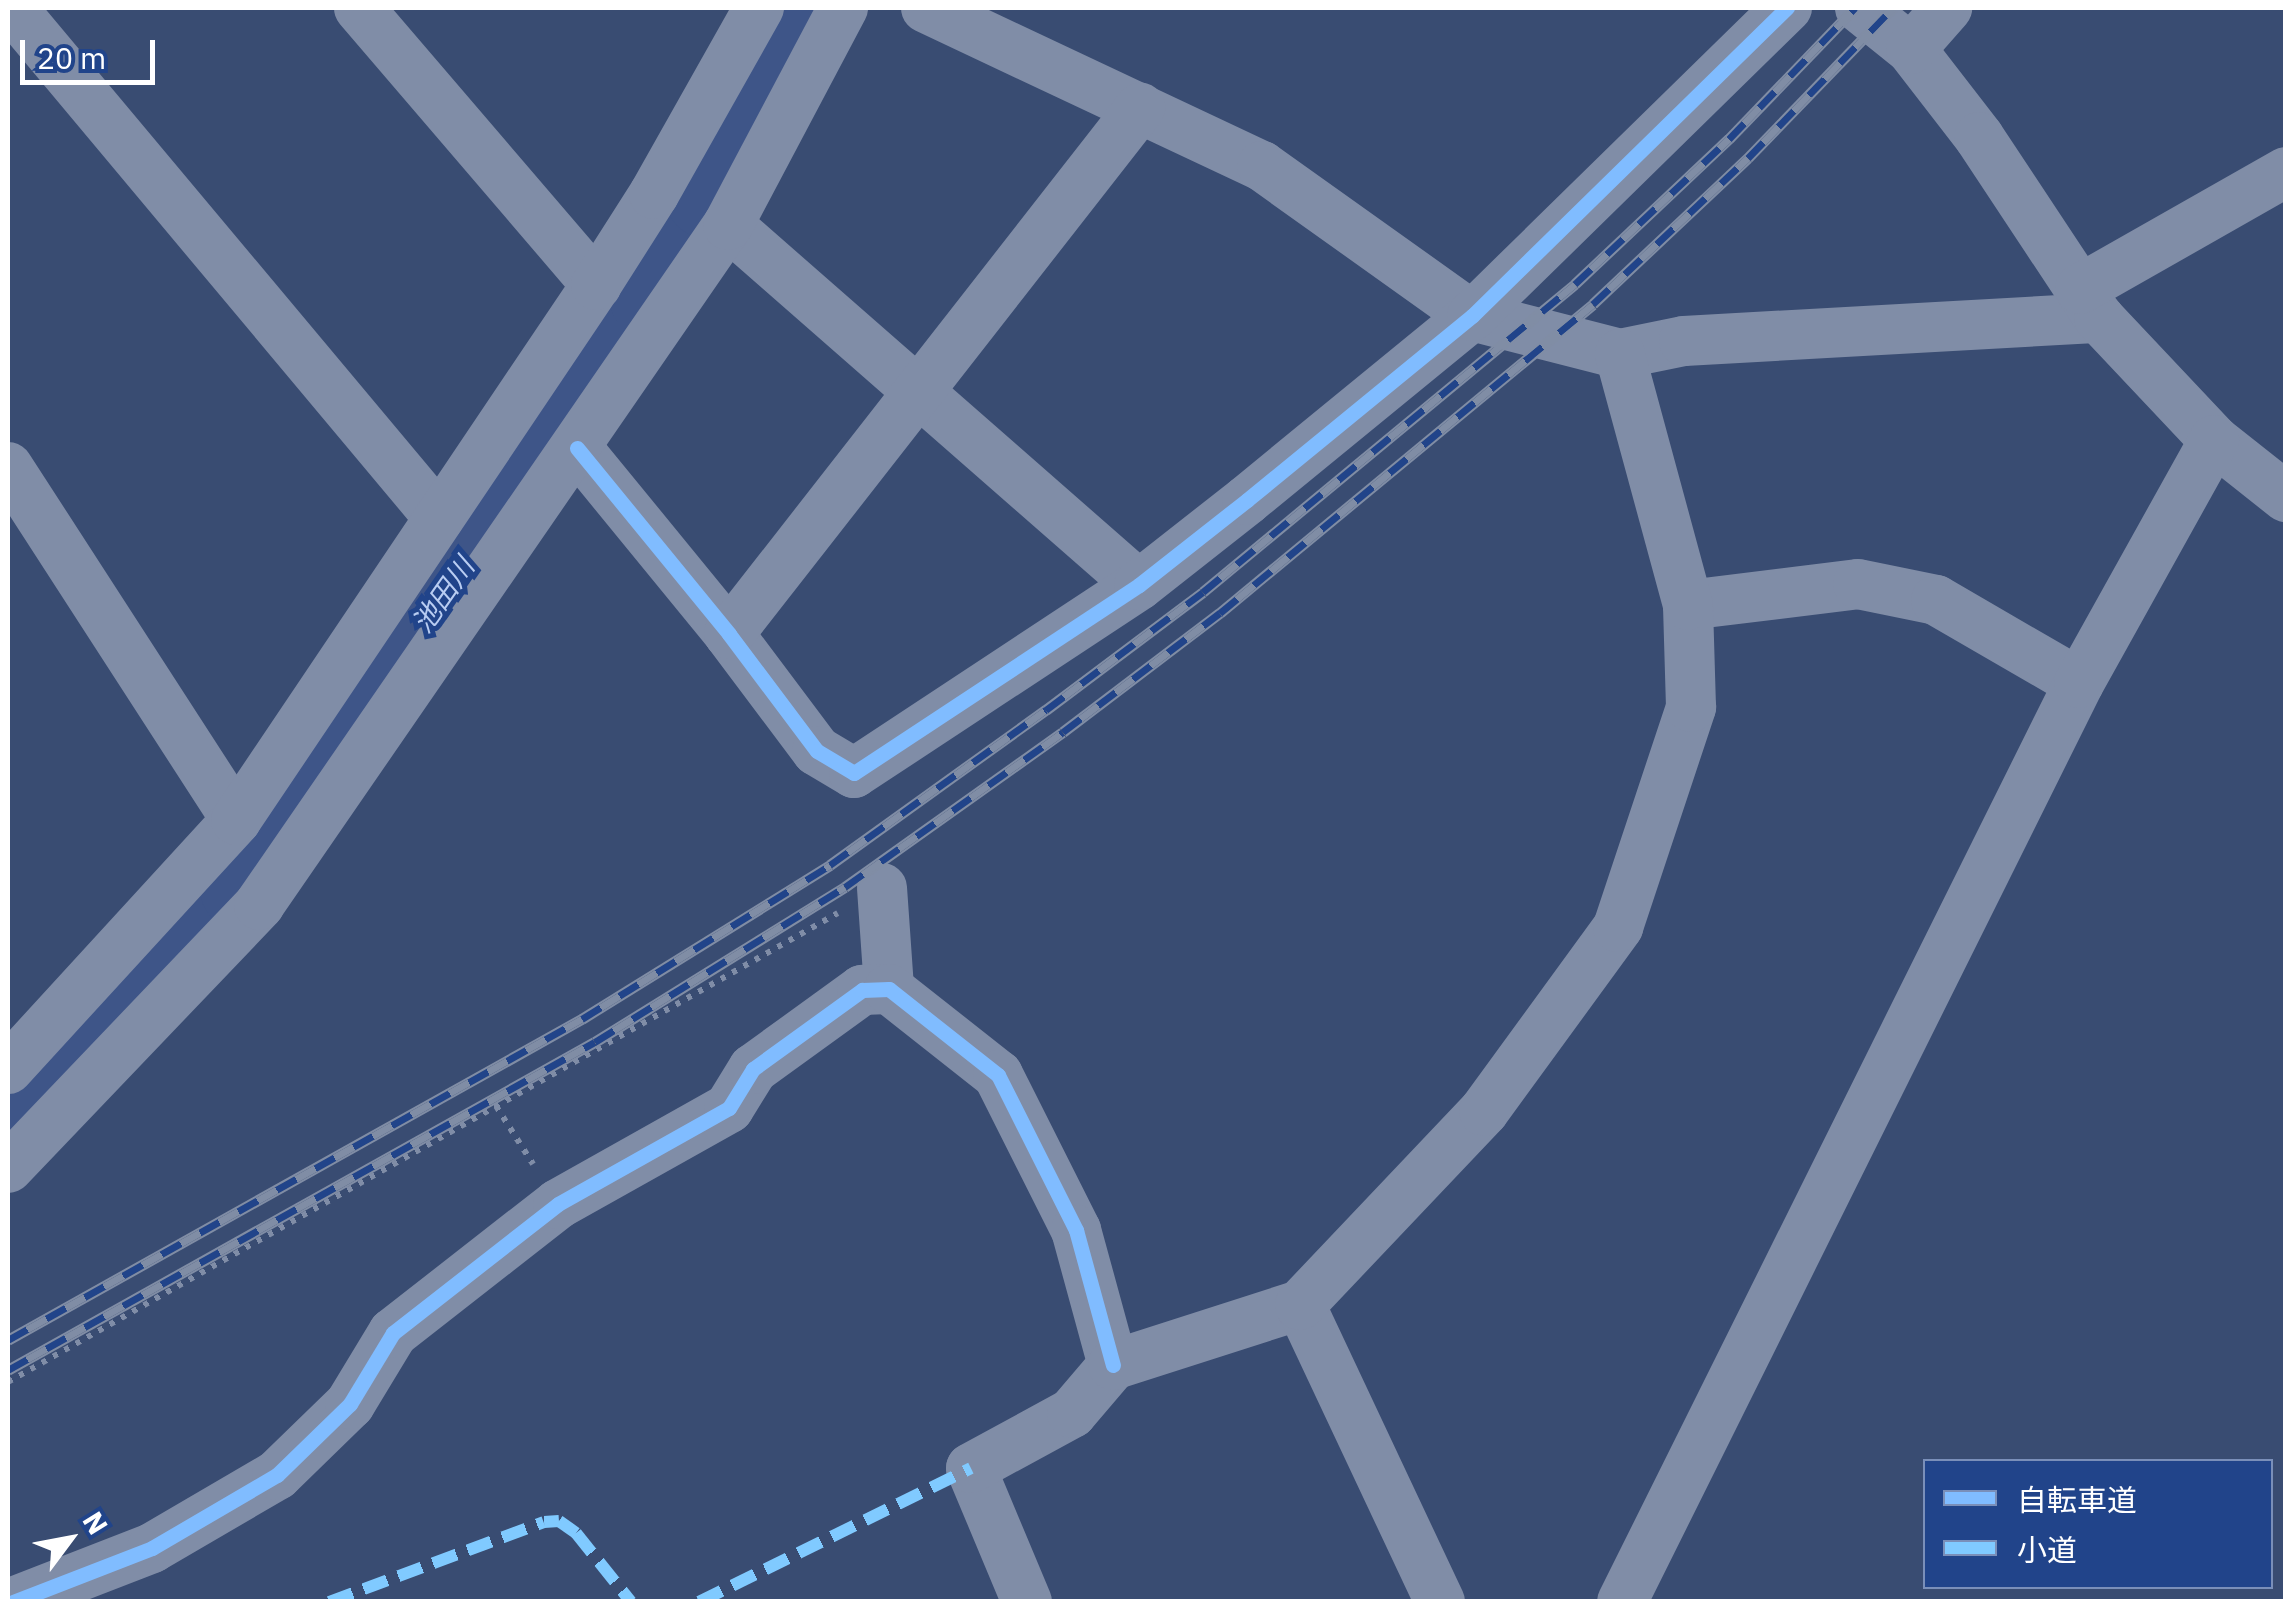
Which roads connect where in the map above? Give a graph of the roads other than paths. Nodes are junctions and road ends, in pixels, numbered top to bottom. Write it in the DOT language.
graph roads {
  1 [pos="358,8"];
  2 [pos="758,8"];
  3 [pos="843,8"];
  4 [pos="926,8"];
  5 [pos="1787,8"];
  6 [pos="1860,8"];
  7 [pos="1947,8"];
  8 [pos="20,20"];
  9 [pos="1911,48"];
  10 [pos="1140,108"];
  11 [pos="2286,172"];
  12 [pos="728,225"];
  13 [pos="596,285"];
  14 [pos="2089,304"];
  15 [pos="1472,316"];
  16 [pos="1620,354"];
  17 [pos="917,394"];
  18 [pos="2214,440"];
  19 [pos="577,448"];
  20 [pos="8,467"];
  21 [pos="2286,497"];
  22 [pos="439,518"];
  23 [pos="1139,586"];
  24 [pos="1688,605"];
  25 [pos="730,634"];
  26 [pos="2079,683"];
  27 [pos="236,820"];
  28 [pos="882,888"];
  29 [pos="889,988"];
  30 [pos="8,1068"];
  31 [pos="8,1168"];
  32 [pos="1300,1305"];
  33 [pos="1113,1365"];
  34 [pos="13,1602"];
  35 [pos="1027,1602"];
  36 [pos="1440,1602"];
  37 [pos="1622,1602"];
  1 -- 13 [label="street"];
  2 -- 13 [label="street"];
  3 -- 12 [label="street"];
  4 -- 10 [label="street"];
  5 -- 15 [label="street"];
  6 -- 9 [label="street"];
  7 -- 9 [label="street"];
  8 -- 22 [label="street"];
  9 -- 14 [label="street"];
  10 -- 15 [label="street"];
  10 -- 17 [label="street"];
  11 -- 14 [label="street"];
  12 -- 17 [label="street"];
  12 -- 19 [label="street"];
  13 -- 22 [label="street"];
  14 -- 16 [label="street"];
  14 -- 18 [label="street"];
  15 -- 16 [label="street"];
  15 -- 23 [label="street"];
  16 -- 24 [label="street"];
  17 -- 23 [label="street"];
  17 -- 25 [label="street"];
  18 -- 21 [label="street"];
  18 -- 26 [label="street"];
  19 -- 25 [label="street"];
  19 -- 31 [label="street"];
  20 -- 27 [label="street"];
  22 -- 27 [label="street"];
  23 -- 25 [label="street"];
  24 -- 26 [label="street"];
  24 -- 32 [label="street"];
  26 -- 37 [label="street"];
  27 -- 30 [label="street"];
  28 -- 29 [label="street"];
  29 -- 33 [label="street"];
  29 -- 34 [label="street"];
  32 -- 33 [label="street"];
  32 -- 36 [label="street"];
  33 -- 35 [label="street"];
}
